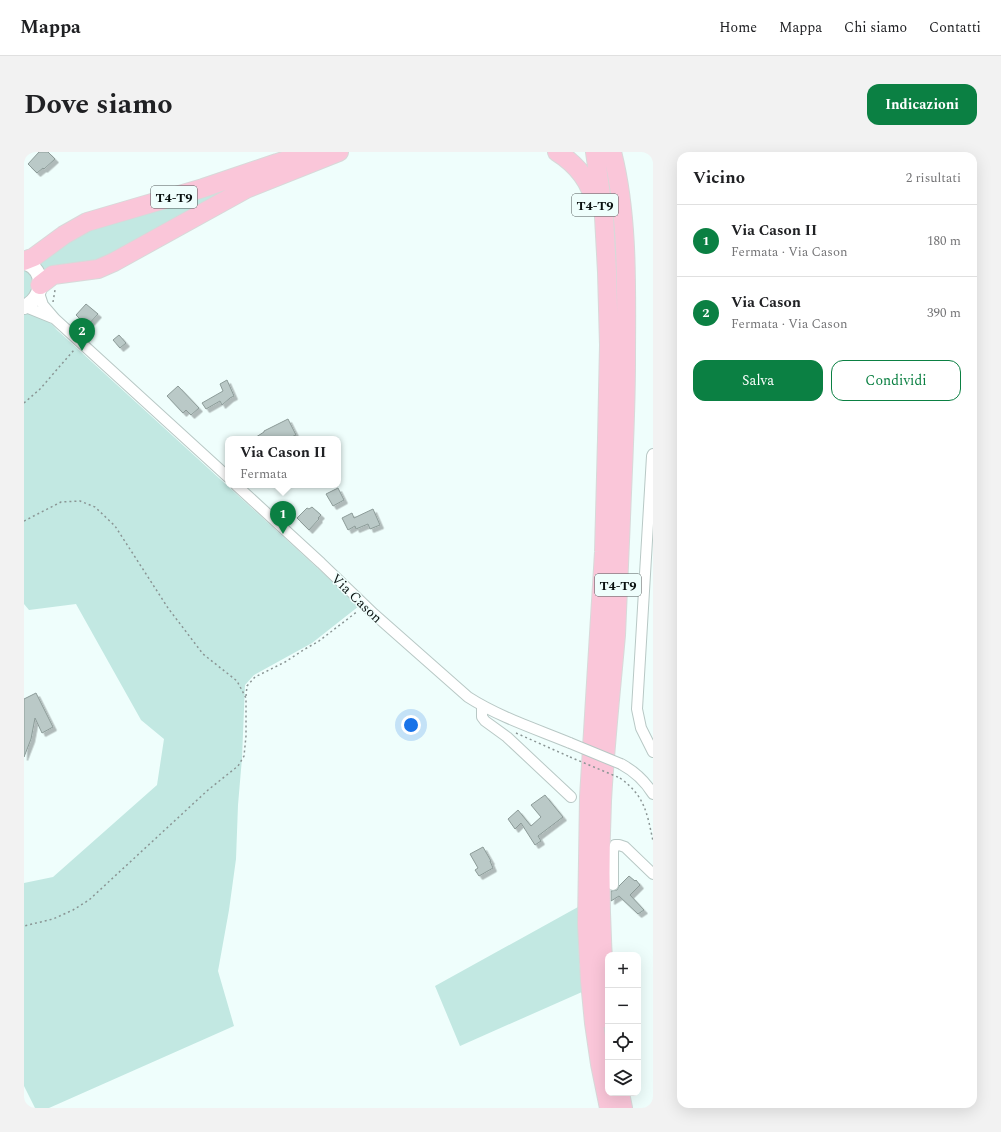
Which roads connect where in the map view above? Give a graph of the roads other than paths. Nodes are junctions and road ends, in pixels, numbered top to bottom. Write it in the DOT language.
graph roads {
  1 [pos="300,152"];
  2 [pos="316,152"];
  3 [pos="326,152"];
  4 [pos="339,152"];
  5 [pos="557,152"];
  6 [pos="595,152"];
  7 [pos="614,158"];
  8 [pos="277,163"];
  9 [pos="293,171"];
  10 [pos="24,262"];
  11 [pos="607,272"];
  12 [pos="45,288"];
  13 [pos="25,307"];
  14 [pos="55,319"];
  15 [pos="653,454"];
  16 [pos="225,475"];
  17 [pos="239,488"];
  18 [pos="482,706"];
  19 [pos="653,752"];
  20 [pos="653,794"];
  21 [pos="572,797"];
  22 [pos="653,874"];
  23 [pos="613,885"];
  24 [pos="605,994"];
  25 [pos="621,1096"];
  26 [pos="609,1108"];
  27 [pos="623,1108"];
  1 -- 8 [label="highway, T4-T9"];
  2 -- 8 [label="highway, T4-T9"];
  3 -- 9 [label="highway, T4-T9"];
  4 -- 9 [label="highway, T4-T9"];
  5 -- 11 [label="highway, T4-T9"];
  6 -- 11 [label="highway, T4-T9"];
  7 -- 24 [label="highway, T4-T9"];
  8 -- 10 [label="highway, T4-T9"];
  9 -- 12 [label="highway, T4-T9"];
  10 -- 12 [label="main road"];
  11 -- 26 [label="highway, T4-T9"];
  12 -- 13 [label="main road"];
  12 -- 14 [label="street"];
  13 -- 14 [label="street"];
  14 -- 16 [label="street"];
  15 -- 19 [label="street"];
  17 -- 18 [label="street, Via Cason"];
  18 -- 20 [label="street, Via Cason, bridge"];
  18 -- 21 [label="street"];
  22 -- 23 [label="street"];
  25 -- 27 [label="highway"];
}
